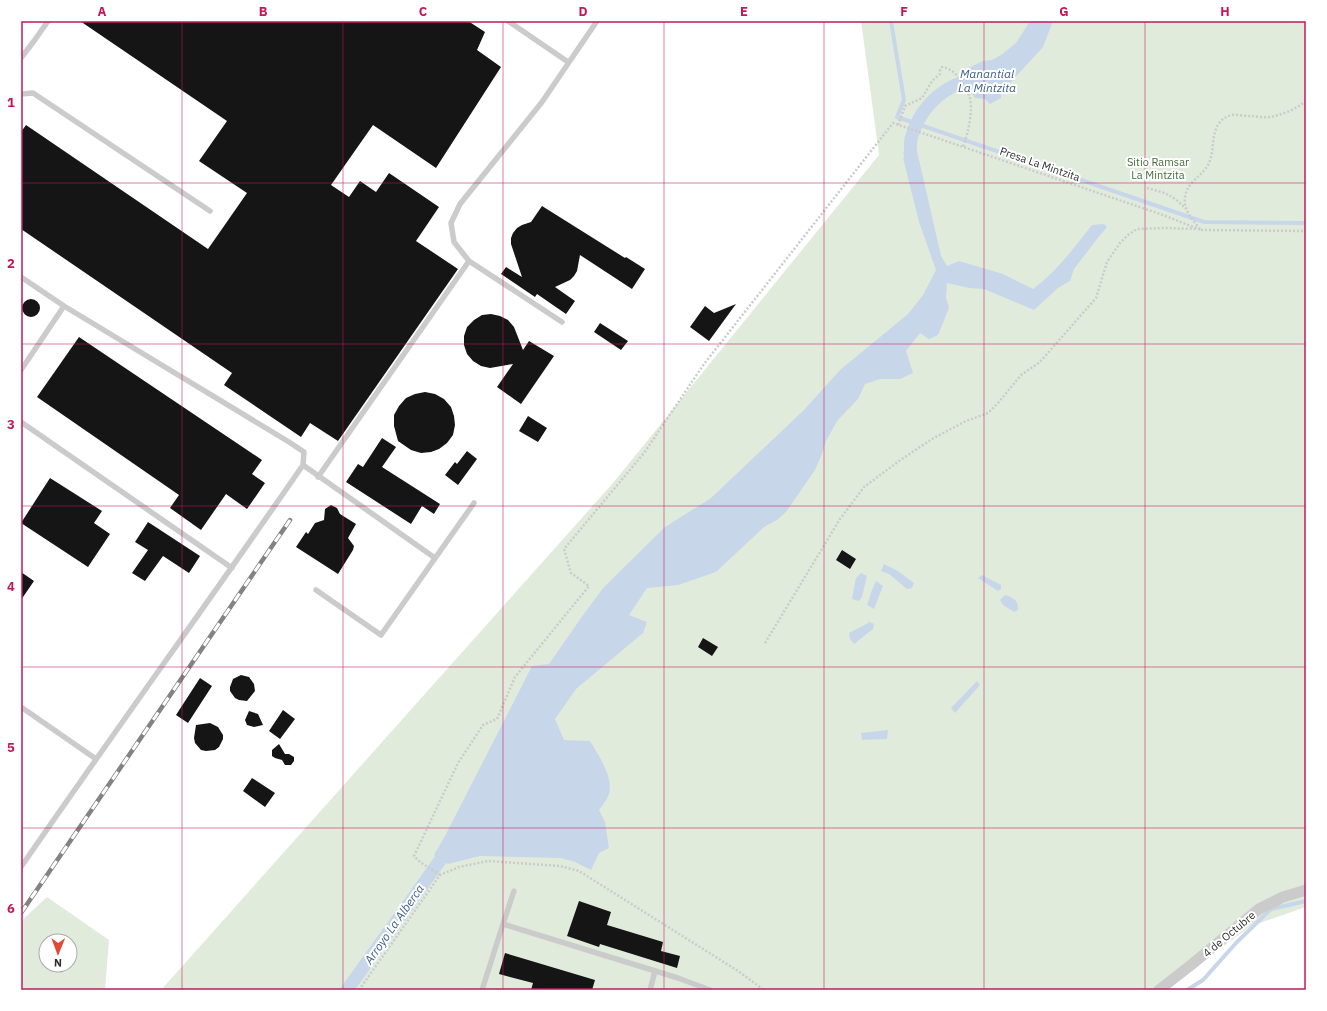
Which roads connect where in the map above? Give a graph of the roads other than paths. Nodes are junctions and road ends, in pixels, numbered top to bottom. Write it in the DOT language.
graph roads {
  1 [pos="48,21"];
  2 [pos="508,21"];
  3 [pos="597,21"];
  4 [pos="21,58"];
  5 [pos="568,62"];
  6 [pos="21,94"];
  7 [pos="210,211"];
  8 [pos="469,261"];
  9 [pos="21,277"];
  10 [pos="64,306"];
  11 [pos="562,322"];
  12 [pos="21,370"];
  13 [pos="21,422"];
  14 [pos="303,465"];
  15 [pos="318,477"];
  16 [pos="474,503"];
  17 [pos="435,558"];
  18 [pos="232,568"];
  19 [pos="316,590"];
  20 [pos="21,707"];
  21 [pos="96,759"];
  22 [pos="21,867"];
  23 [pos="1306,890"];
  24 [pos="514,891"];
  25 [pos="503,924"];
  26 [pos="655,972"];
  27 [pos="482,990"];
  28 [pos="650,990"];
  29 [pos="710,990"];
  30 [pos="1159,990"];
  1 -- 4 [label="lane"];
  2 -- 5 [label="lane"];
  3 -- 5 [label="lane"];
  5 -- 8 [label="lane"];
  6 -- 7 [label="lane"];
  8 -- 11 [label="lane"];
  8 -- 15 [label="lane"];
  9 -- 10 [label="lane"];
  10 -- 12 [label="lane"];
  10 -- 14 [label="lane"];
  13 -- 18 [label="lane"];
  14 -- 15 [label="lane"];
  14 -- 18 [label="lane"];
  15 -- 17 [label="lane"];
  16 -- 17 [label="lane"];
  17 -- 19 [label="lane"];
  18 -- 21 [label="lane"];
  20 -- 21 [label="lane"];
  21 -- 22 [label="lane"];
  23 -- 30 [label="street, 4 de Octubre"];
  24 -- 25 [label="lane"];
  25 -- 26 [label="lane"];
  25 -- 27 [label="lane"];
  26 -- 28 [label="lane"];
  26 -- 29 [label="lane"];
}
